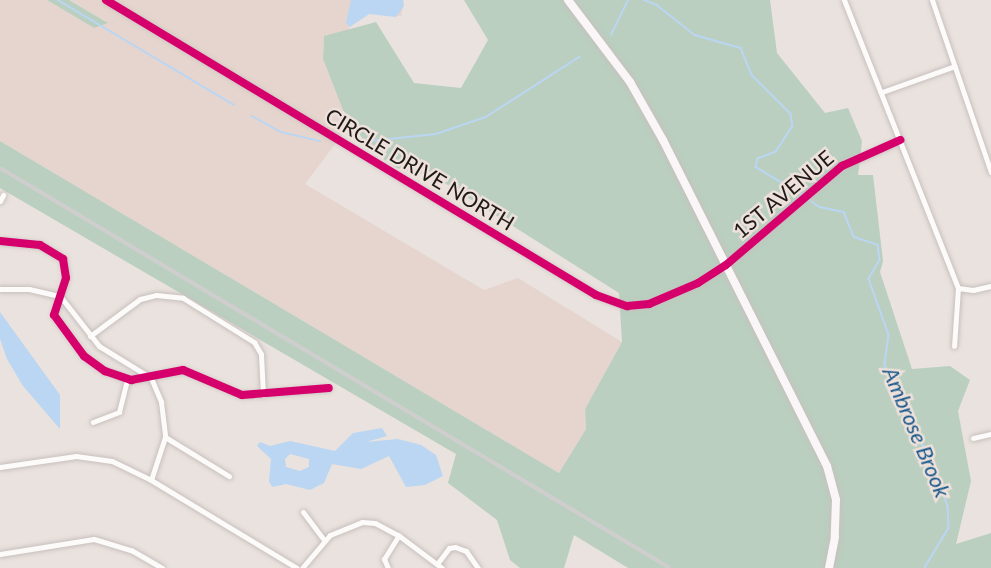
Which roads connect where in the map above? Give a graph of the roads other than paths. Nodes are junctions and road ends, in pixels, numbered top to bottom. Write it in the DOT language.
graph roads {
  1 [pos="106,0"];
  2 [pos="568,0"];
  3 [pos="844,0"];
  4 [pos="932,0"];
  5 [pos="955,66"];
  6 [pos="882,92"];
  7 [pos="900,140"];
  8 [pos="991,172"];
  9 [pos="0,241"];
  10 [pos="725,266"];
  11 [pos="991,286"];
  12 [pos="958,288"];
  13 [pos="0,289"];
  14 [pos="60,296"];
  15 [pos="90,336"];
  16 [pos="954,346"];
  17 [pos="151,378"];
  18 [pos="127,379"];
  19 [pos="329,388"];
  20 [pos="263,395"];
  21 [pos="93,422"];
  22 [pos="991,434"];
  23 [pos="165,437"];
  24 [pos="973,438"];
  25 [pos="0,467"];
  26 [pos="229,476"];
  27 [pos="151,480"];
  28 [pos="303,512"];
  29 [pos="399,535"];
  30 [pos="324,540"];
  31 [pos="0,554"];
  32 [pos="440,566"];
  33 [pos="162,568"];
  34 [pos="300,568"];
  35 [pos="388,568"];
  36 [pos="478,568"];
  37 [pos="829,568"];
  1 -- 10 [label="street, CIRCLE DRIVE NORTH"];
  2 -- 10 [label="main road"];
  3 -- 6 [label="street"];
  4 -- 5 [label="street"];
  5 -- 6 [label="street"];
  5 -- 8 [label="street"];
  6 -- 7 [label="street"];
  7 -- 10 [label="street, 1ST AVENUE"];
  7 -- 12 [label="street"];
  9 -- 14 [label="street"];
  10 -- 37 [label="main road"];
  11 -- 12 [label="street"];
  12 -- 16 [label="street"];
  13 -- 14 [label="street"];
  14 -- 15 [label="street"];
  14 -- 18 [label="street"];
  15 -- 17 [label="street"];
  15 -- 20 [label="street"];
  17 -- 18 [label="street"];
  17 -- 20 [label="street"];
  17 -- 23 [label="street"];
  18 -- 21 [label="street"];
  19 -- 20 [label="street"];
  22 -- 24 [label="street"];
  23 -- 26 [label="street"];
  23 -- 27 [label="street"];
  25 -- 27 [label="street"];
  27 -- 34 [label="street"];
  28 -- 30 [label="street"];
  29 -- 30 [label="street"];
  29 -- 32 [label="street"];
  29 -- 35 [label="street"];
  30 -- 34 [label="street"];
  31 -- 33 [label="street"];
  32 -- 36 [label="street"];
}
